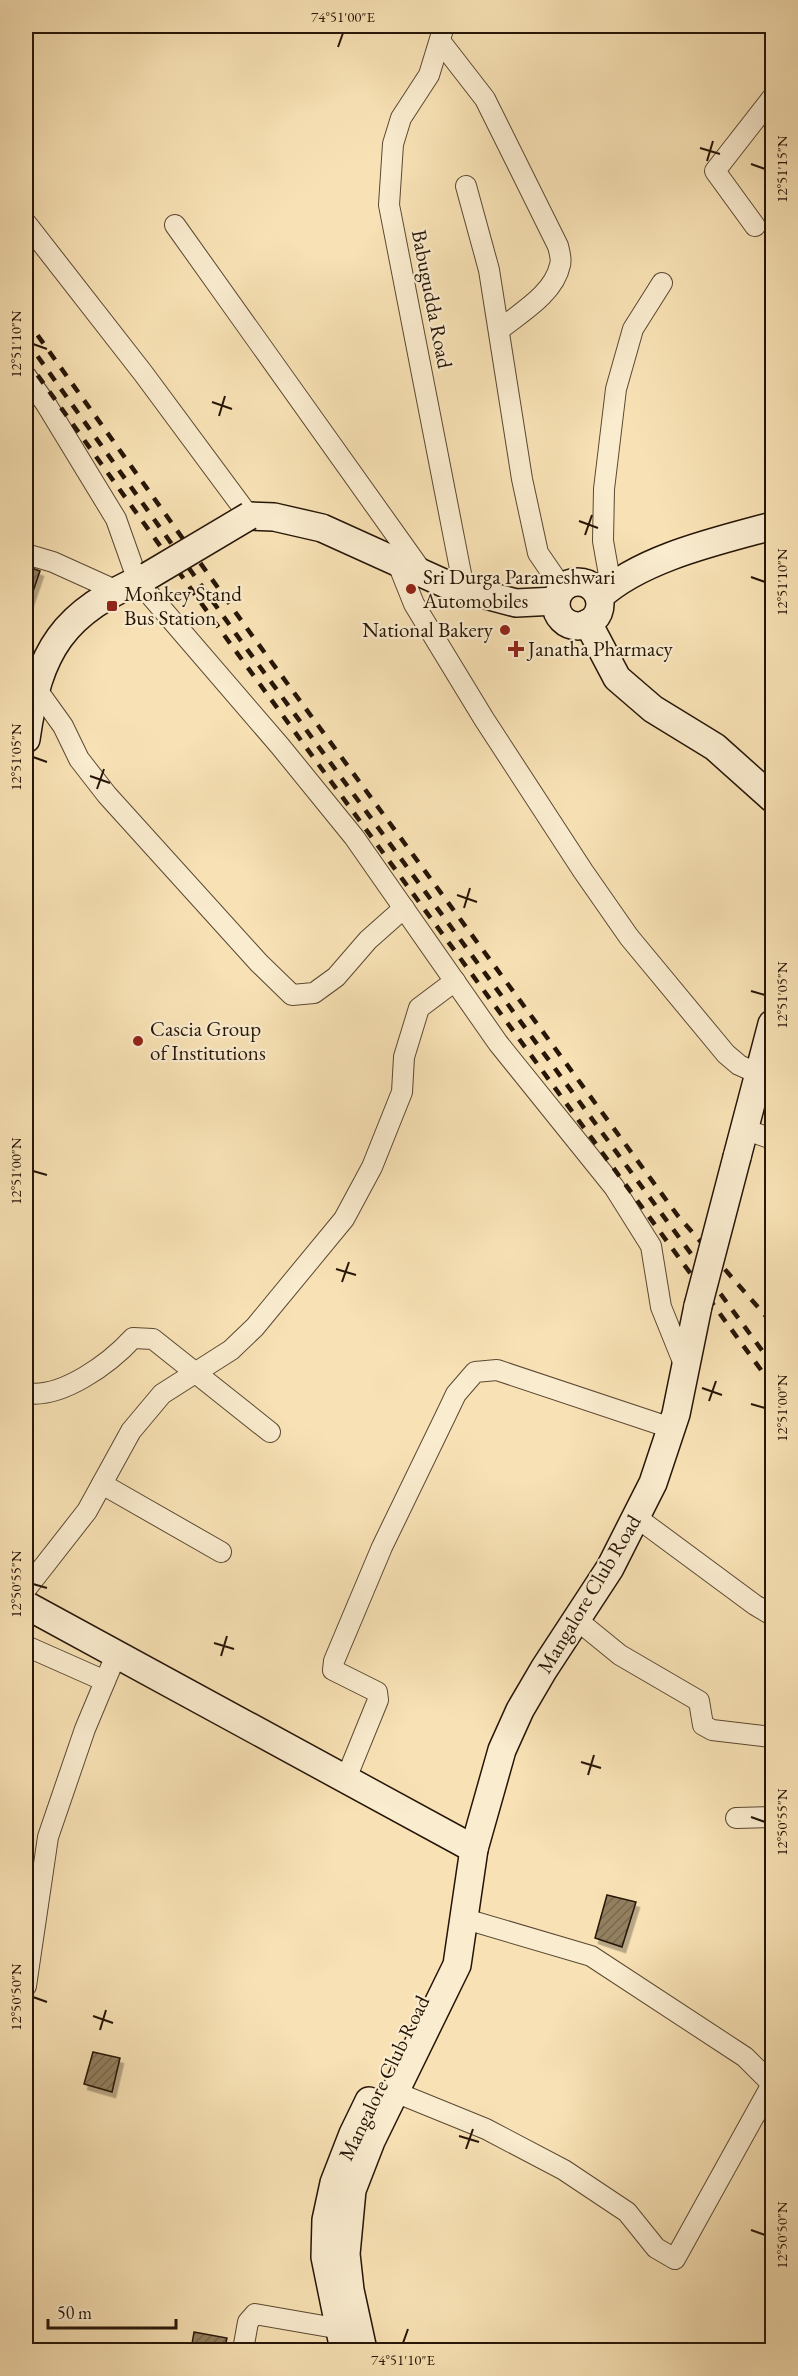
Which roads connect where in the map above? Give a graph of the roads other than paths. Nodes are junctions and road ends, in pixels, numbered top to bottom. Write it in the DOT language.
graph roads {
  1 [pos="442,33"];
  2 [pos="772,98"];
  3 [pos="466,186"];
  4 [pos="26,223"];
  5 [pos="175,225"];
  6 [pos="755,226"];
  7 [pos="662,284"];
  8 [pos="499,330"];
  9 [pos="26,376"];
  10 [pos="249,516"];
  11 [pos="772,526"];
  12 [pos="26,554"];
  13 [pos="398,564"];
  14 [pos="425,575"];
  15 [pos="134,582"];
  16 [pos="464,589"];
  17 [pos="605,591"];
  18 [pos="559,595"];
  19 [pos="588,623"];
  20 [pos="35,687"];
  21 [pos="26,739"];
  22 [pos="772,798"];
  23 [pos="404,908"];
  24 [pos="455,981"];
  25 [pos="772,1024"];
  26 [pos="759,1074"];
  27 [pos="744,1129"];
  28 [pos="772,1139"];
  29 [pos="686,1369"];
  30 [pos="195,1374"];
  31 [pos="26,1392"];
  32 [pos="671,1428"];
  33 [pos="270,1432"];
  34 [pos="102,1484"];
  35 [pos="636,1517"];
  36 [pos="221,1552"];
  37 [pos="26,1589"];
  38 [pos="26,1605"];
  39 [pos="772,1615"];
  40 [pos="577,1620"];
  41 [pos="26,1646"];
  42 [pos="116,1655"];
  43 [pos="105,1681"];
  44 [pos="772,1737"];
  45 [pos="345,1781"];
  46 [pos="772,1816"];
  47 [pos="736,1818"];
  48 [pos="474,1849"];
  49 [pos="33,1865"];
  50 [pos="462,1918"];
  51 [pos="26,1986"];
  52 [pos="772,2084"];
  53 [pos="395,2092"];
  54 [pos="342,2340"];
  55 [pos="243,2350"];
  56 [pos="363,2350"];
  1 -- 8 [label="street"];
  1 -- 16 [label="street, Babugudda Road"];
  2 -- 6 [label="street"];
  3 -- 8 [label="street"];
  4 -- 10 [label="street"];
  5 -- 14 [label="street"];
  7 -- 17 [label="street"];
  8 -- 18 [label="street"];
  9 -- 15 [label="street"];
  10 -- 13 [label="street"];
  10 -- 15 [label="street, bridge"];
  11 -- 17 [label="street"];
  12 -- 15 [label="street"];
  13 -- 14 [label="street"];
  13 -- 26 [label="street"];
  14 -- 16 [label="street"];
  15 -- 20 [label="street"];
  15 -- 23 [label="street"];
  16 -- 18 [label="street"];
  17 -- 18 [label="street"];
  17 -- 19 [label="street"];
  18 -- 19 [label="street"];
  19 -- 22 [label="street"];
  20 -- 21 [label="street"];
  20 -- 23 [label="street"];
  23 -- 24 [label="street"];
  24 -- 29 [label="street"];
  24 -- 30 [label="street"];
  25 -- 26 [label="street, Mangalore Club Road"];
  26 -- 27 [label="street, Mangalore Club Road"];
  27 -- 28 [label="street"];
  27 -- 29 [label="street, Mangalore Club Road, bridge"];
  29 -- 32 [label="street, Mangalore Club Road"];
  30 -- 31 [label="street"];
  30 -- 33 [label="street"];
  30 -- 34 [label="street"];
  32 -- 35 [label="street, Mangalore Club Road"];
  32 -- 45 [label="street"];
  34 -- 36 [label="street"];
  34 -- 37 [label="street"];
  35 -- 39 [label="street"];
  35 -- 40 [label="street, Mangalore Club Road"];
  38 -- 42 [label="street"];
  40 -- 44 [label="street"];
  40 -- 48 [label="street, Mangalore Club Road"];
  41 -- 43 [label="street"];
  42 -- 43 [label="street"];
  42 -- 45 [label="street"];
  43 -- 49 [label="street"];
  45 -- 48 [label="street"];
  46 -- 47 [label="street"];
  48 -- 50 [label="street, Mangalore Club Road"];
  49 -- 51 [label="street"];
  50 -- 52 [label="street"];
  50 -- 53 [label="street, Mangalore Club Road"];
  50 -- 54 [label="street, Mangalore Club Road"];
  52 -- 53 [label="street"];
  53 -- 56 [label="street, Mangalore Club Road"];
  54 -- 55 [label="street"];
}
